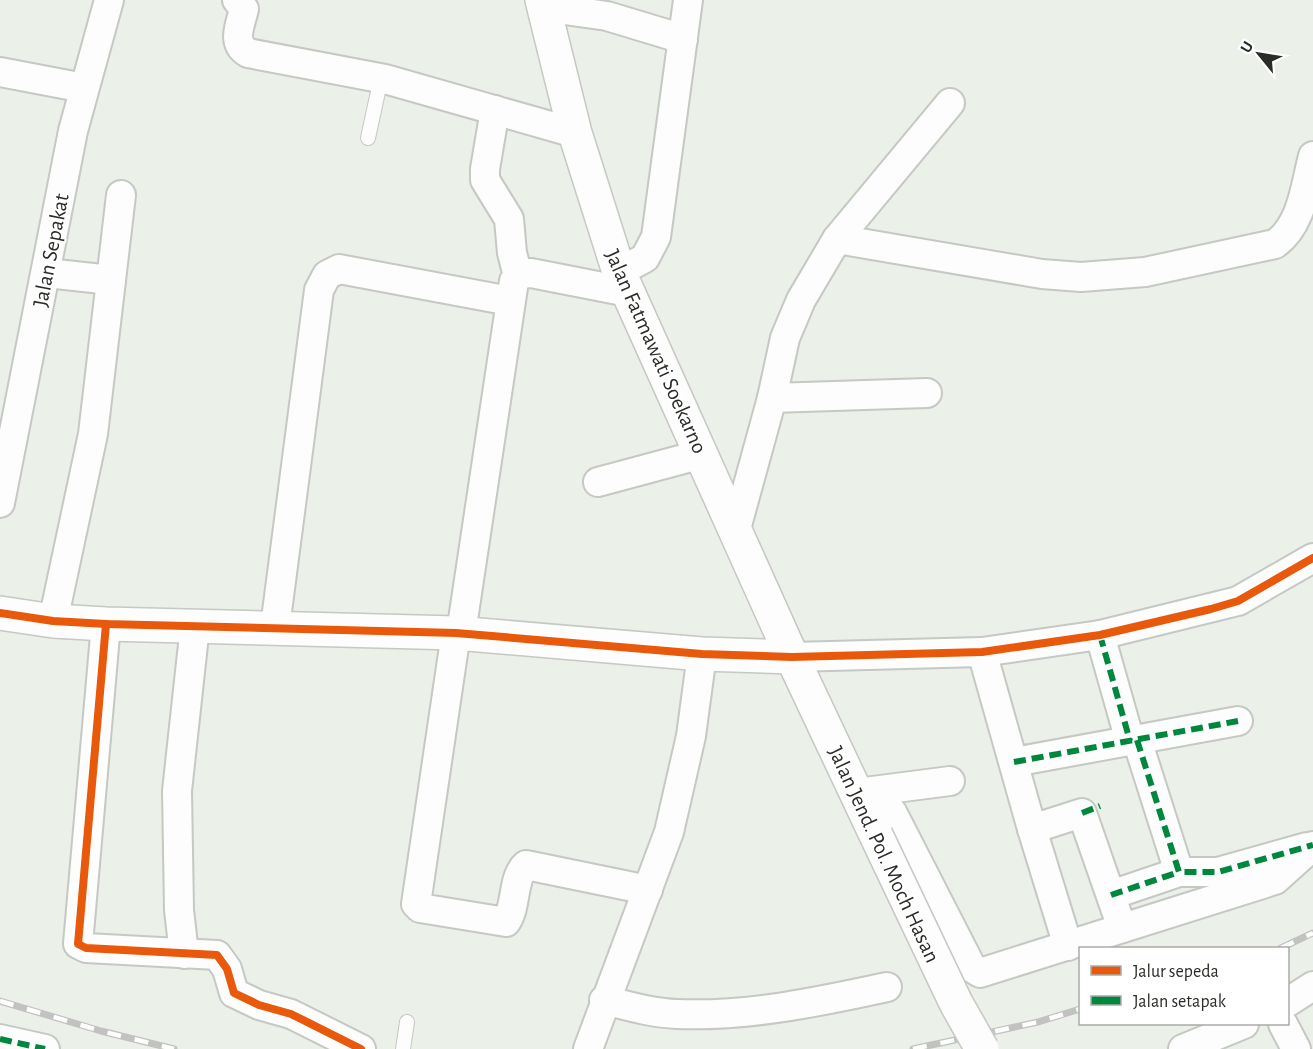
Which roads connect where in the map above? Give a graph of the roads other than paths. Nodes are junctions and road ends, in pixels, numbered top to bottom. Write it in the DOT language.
graph roads {
  1 [pos="109,0"];
  2 [pos="237,0"];
  3 [pos="688,0"];
  4 [pos="543,3"];
  5 [pos="683,39"];
  6 [pos="0,72"];
  7 [pos="381,78"];
  8 [pos="84,88"];
  9 [pos="950,103"];
  10 [pos="495,110"];
  11 [pos="575,133"];
  12 [pos="368,138"];
  13 [pos="1313,156"];
  14 [pos="121,195"];
  15 [pos="837,239"];
  16 [pos="47,273"];
  17 [pos="111,280"];
  18 [pos="623,282"];
  19 [pos="514,289"];
  20 [pos="927,393"];
  21 [pos="772,398"];
  22 [pos="702,454"];
  23 [pos="598,482"];
  24 [pos="0,503"];
  25 [pos="736,529"];
  26 [pos="1313,558"];
  27 [pos="0,613"];
  28 [pos="52,621"];
  29 [pos="106,624"];
  30 [pos="195,626"];
  31 [pos="275,627"];
  32 [pos="459,633"];
  33 [pos="1100,635"];
  34 [pos="982,652"];
  35 [pos="702,654"];
  36 [pos="792,657"];
  37 [pos="1238,722"];
  38 [pos="1134,740"];
  39 [pos="1014,762"];
  40 [pos="950,781"];
  41 [pos="871,812"];
  42 [pos="1032,829"];
  43 [pos="1313,846"];
  44 [pos="1179,872"];
  45 [pos="648,890"];
  46 [pos="1111,895"];
  47 [pos="1122,928"];
  48 [pos="1068,946"];
  49 [pos="184,954"];
  50 [pos="1313,986"];
  51 [pos="887,987"];
  52 [pos="604,1000"];
  53 [pos="1289,1001"];
  54 [pos="407,1022"];
  55 [pos="1239,1025"];
  56 [pos="1284,1025"];
  57 [pos="0,1039"];
  58 [pos="45,1049"];
  59 [pos="361,1049"];
  60 [pos="403,1049"];
  61 [pos="588,1049"];
  62 [pos="982,1049"];
  63 [pos="1183,1049"];
  64 [pos="1296,1049"];
  1 -- 8 [label="street, Jalan Sepakat"];
  2 -- 7 [label="street"];
  3 -- 5 [label="street"];
  4 -- 5 [label="street"];
  4 -- 11 [label="main road, Jalan Fatmawati Soekarno"];
  5 -- 18 [label="street"];
  6 -- 8 [label="street"];
  7 -- 10 [label="street"];
  7 -- 12 [label="lane"];
  8 -- 16 [label="street, Jalan Sepakat"];
  9 -- 15 [label="street"];
  10 -- 11 [label="street"];
  10 -- 19 [label="street"];
  11 -- 18 [label="main road, Jalan Fatmawati Soekarno"];
  13 -- 15 [label="street"];
  14 -- 17 [label="street"];
  15 -- 21 [label="street"];
  16 -- 17 [label="street"];
  16 -- 24 [label="street, Jalan Sepakat"];
  17 -- 28 [label="street"];
  18 -- 19 [label="street"];
  18 -- 22 [label="main road, Jalan Fatmawati Soekarno"];
  19 -- 31 [label="street"];
  19 -- 32 [label="street"];
  20 -- 21 [label="street"];
  21 -- 25 [label="street"];
  22 -- 23 [label="street"];
  22 -- 25 [label="main road, Jalan Fatmawati Soekarno"];
  25 -- 36 [label="main road, Jalan Fatmawati Soekarno"];
  26 -- 33 [label="street"];
  27 -- 28 [label="main road"];
  28 -- 29 [label="main road"];
  29 -- 30 [label="main road"];
  29 -- 49 [label="street"];
  30 -- 31 [label="main road"];
  30 -- 49 [label="street"];
  31 -- 32 [label="main road"];
  32 -- 35 [label="main road"];
  32 -- 45 [label="street"];
  33 -- 34 [label="street"];
  33 -- 38 [label="street"];
  34 -- 36 [label="street"];
  34 -- 39 [label="street"];
  35 -- 36 [label="main road"];
  35 -- 45 [label="street"];
  36 -- 41 [label="main road, Jalan Jend. Pol. Moch Hasan"];
  37 -- 38 [label="street"];
  38 -- 39 [label="street"];
  38 -- 44 [label="street"];
  39 -- 42 [label="street"];
  40 -- 41 [label="street"];
  41 -- 48 [label="street"];
  41 -- 62 [label="main road, Jalan Jend. Pol. Moch Hasan, bridge"];
  42 -- 46 [label="street"];
  42 -- 48 [label="street"];
  43 -- 44 [label="street"];
  43 -- 47 [label="street"];
  44 -- 46 [label="street"];
  45 -- 52 [label="street"];
  46 -- 47 [label="street"];
  47 -- 48 [label="street"];
  49 -- 59 [label="street"];
  50 -- 53 [label="street"];
  51 -- 52 [label="street"];
  52 -- 61 [label="street"];
  54 -- 60 [label="lane"];
  55 -- 63 [label="street"];
  56 -- 64 [label="street"];
  57 -- 58 [label="street"];
}
